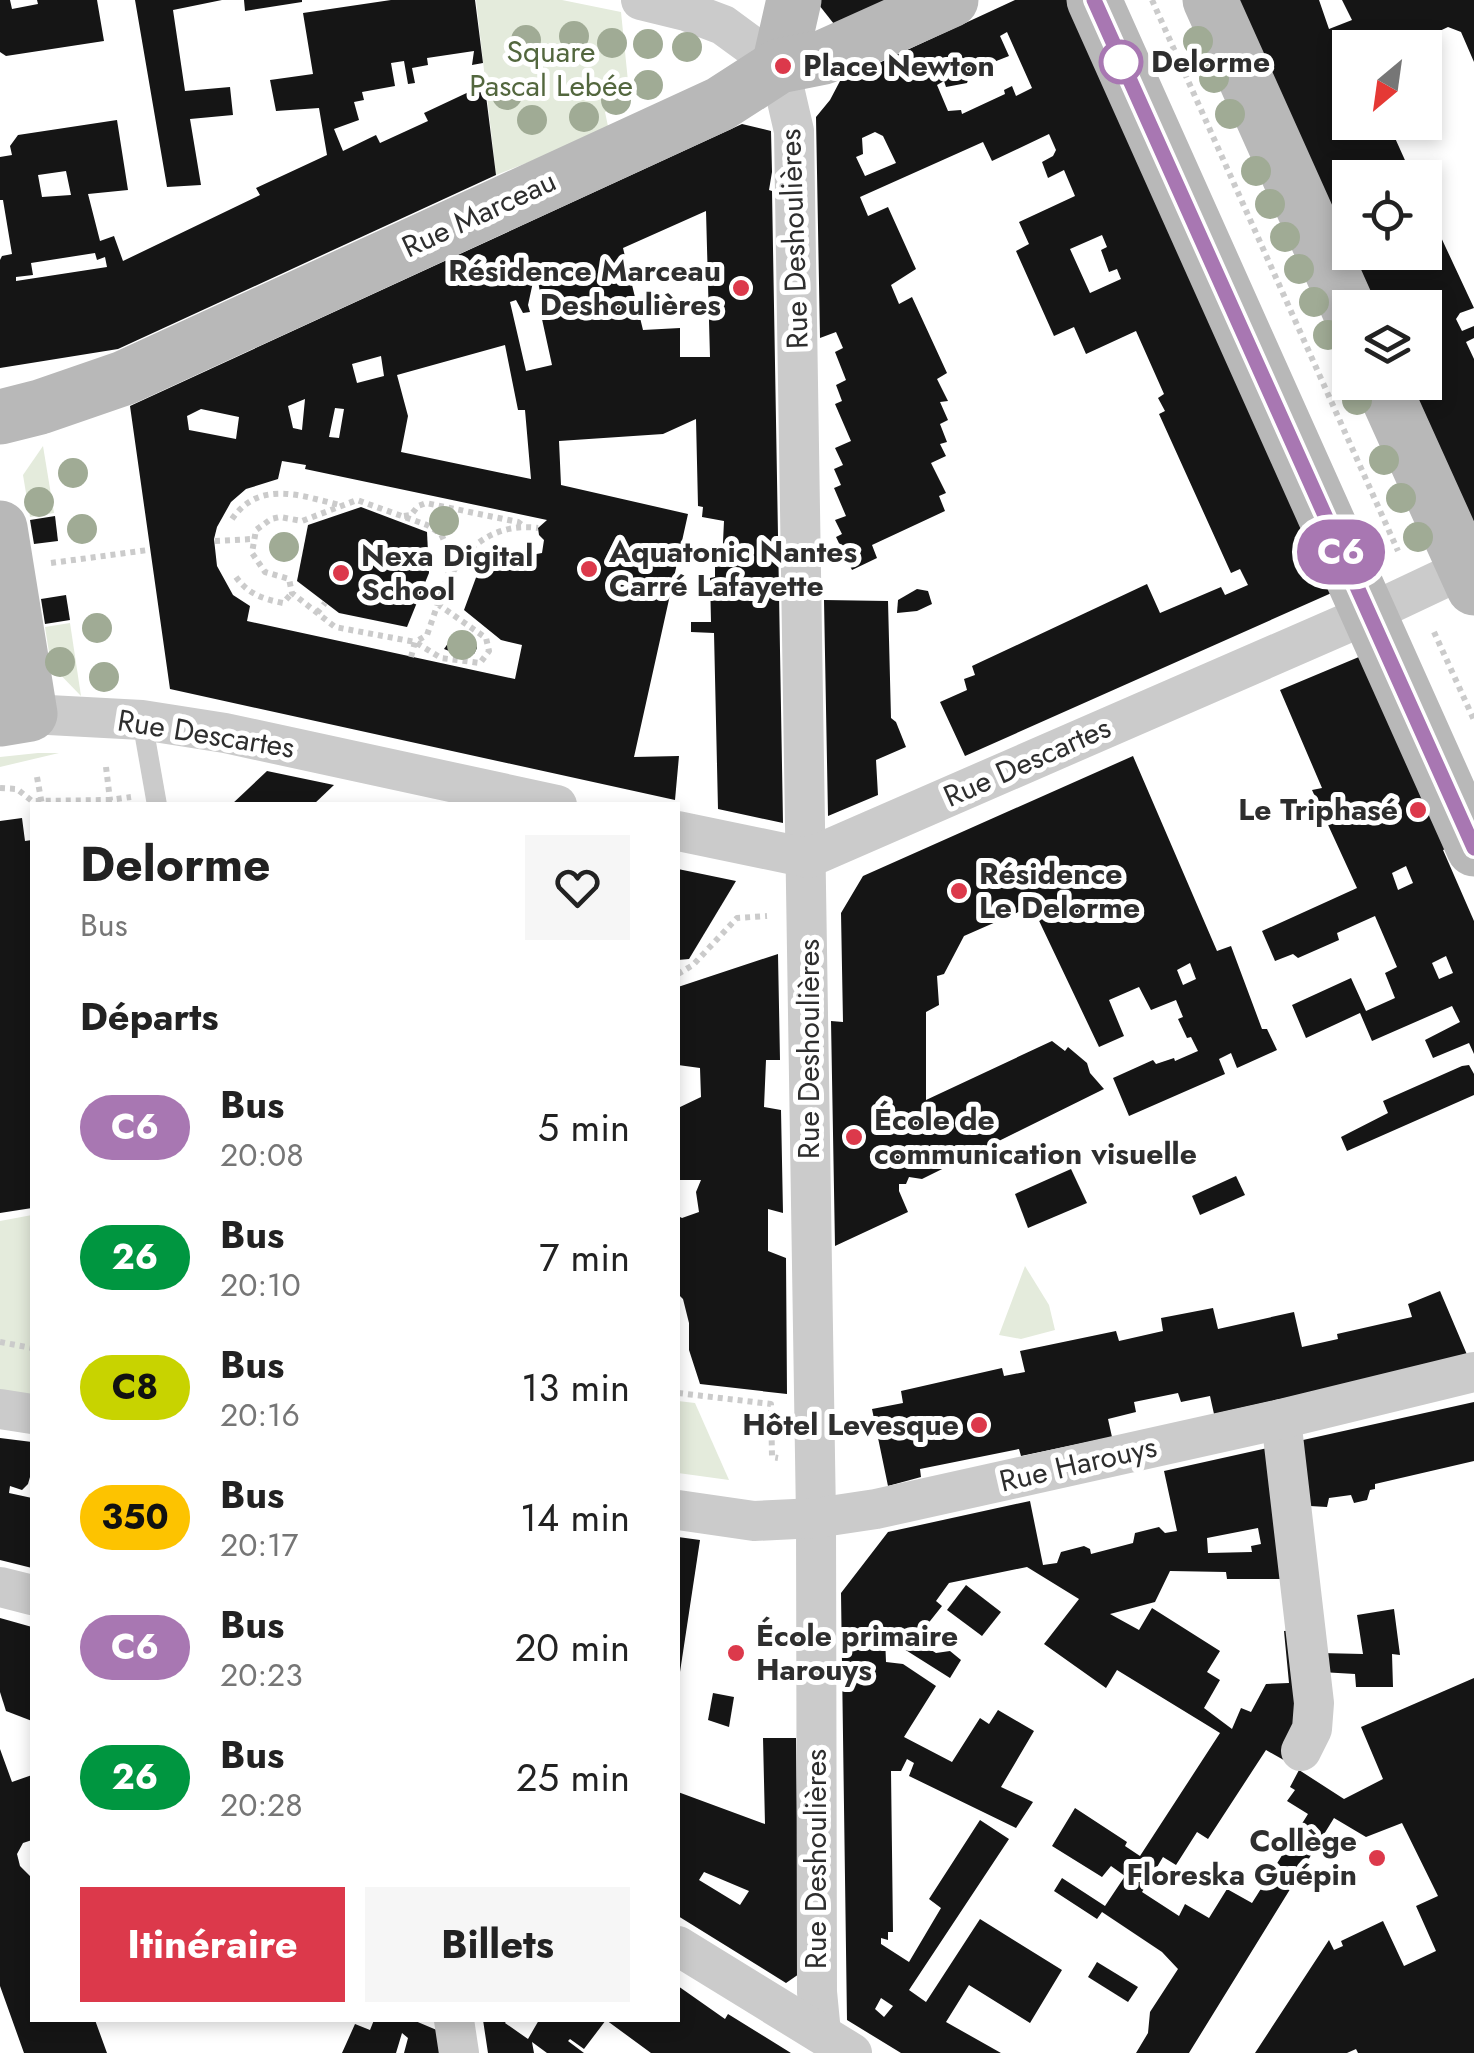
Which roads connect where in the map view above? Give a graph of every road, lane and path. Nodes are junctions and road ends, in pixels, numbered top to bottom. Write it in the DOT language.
graph roads {
  1 [pos="641,0"];
  2 [pos="794,0"];
  3 [pos="951,0"];
  4 [pos="1094,0"];
  5 [pos="1152,0"];
  6 [pos="1210,0"];
  7 [pos="778,66"];
  8 [pos="1340,290"];
  9 [pos="1390,400"];
  10 [pos="0,417"];
  11 [pos="342,505"];
  12 [pos="402,516"];
  13 [pos="232,518"];
  14 [pos="526,527"];
  15 [pos="538,528"];
  16 [pos="252,539"];
  17 [pos="214,541"];
  18 [pos="4,548"];
  19 [pos="148,550"];
  20 [pos="1465,562"];
  21 [pos="236,577"];
  22 [pos="450,578"];
  23 [pos="1372,579"];
  24 [pos="292,593"];
  25 [pos="325,603"];
  26 [pos="439,604"];
  27 [pos="317,612"];
  28 [pos="1434,632"];
  29 [pos="415,642"];
  30 [pos="411,657"];
  31 [pos="15,717"];
  32 [pos="142,720"];
  33 [pos="1474,720"];
  34 [pos="106,766"];
  35 [pos="37,777"];
  36 [pos="0,788"];
  37 [pos="121,799"];
  38 [pos="37,802"];
  39 [pos="41,802"];
  40 [pos="111,802"];
  41 [pos="114,802"];
  42 [pos="156,802"];
  43 [pos="543,802"];
  44 [pos="680,831"];
  45 [pos="1474,848"];
  46 [pos="808,858"];
  47 [pos="808,914"];
  48 [pos="680,973"];
  49 [pos="0,1342"];
  50 [pos="30,1348"];
  51 [pos="1474,1372"];
  52 [pos="680,1393"];
  53 [pos="771,1404"];
  54 [pos="0,1409"];
  55 [pos="30,1414"];
  56 [pos="1281,1419"];
  57 [pos="680,1510"];
  58 [pos="816,1518"];
  59 [pos="0,1587"];
  60 [pos="30,1594"];
  61 [pos="1302,1752"];
  62 [pos="680,1947"];
  63 [pos="454,2022"];
  64 [pos="837,2043"];
  65 [pos="459,2053"];
  1 -- 7 [label="street"];
  2 -- 7 [label="main road"];
  3 -- 7 [label="main road, Rue Marceau"];
  4 -- 23 [label="main road"];
  5 -- 23 [label="path"];
  6 -- 8 [label="main road"];
  7 -- 10 [label="main road, Rue Marceau"];
  7 -- 46 [label="street, Rue Deshoulières"];
  9 -- 20 [label="main road"];
  11 -- 12 [label="path"];
  11 -- 13 [label="path"];
  11 -- 16 [label="path"];
  12 -- 14 [label="path"];
  12 -- 22 [label="path"];
  14 -- 15 [label="path"];
  14 -- 22 [label="path"];
  16 -- 17 [label="path"];
  16 -- 24 [label="path"];
  18 -- 19 [label="path"];
  18 -- 31 [label="main road"];
  20 -- 23 [label="street, Rue Descartes"];
  20 -- 23 [label="path"];
  21 -- 24 [label="path"];
  22 -- 26 [label="path"];
  23 -- 45 [label="main road"];
  23 -- 46 [label="street, Rue Descartes"];
  24 -- 27 [label="path"];
  25 -- 27 [label="path"];
  26 -- 29 [label="path"];
  26 -- 29 [label="path"];
  27 -- 29 [label="path"];
  28 -- 33 [label="path"];
  29 -- 30 [label="path"];
  31 -- 32 [label="street, Rue Descartes"];
  32 -- 42 [label="lane"];
  32 -- 43 [label="street, Rue Descartes"];
  34 -- 40 [label="path"];
  35 -- 39 [label="path"];
  36 -- 38 [label="path"];
  37 -- 41 [label="path"];
  44 -- 46 [label="street"];
  46 -- 47 [label="street, Rue Deshoulières"];
  47 -- 48 [label="path"];
  47 -- 58 [label="street, Rue Deshoulières"];
  49 -- 50 [label="path"];
  51 -- 56 [label="street, Rue Harouys"];
  52 -- 53 [label="path"];
  54 -- 55 [label="street"];
  56 -- 58 [label="street, Rue Harouys"];
  56 -- 61 [label="street"];
  57 -- 58 [label="street, Rue Harouys"];
  58 -- 64 [label="street, Rue Deshoulières"];
  59 -- 60 [label="street"];
  62 -- 64 [label="street"];
  63 -- 65 [label="street"];
}
